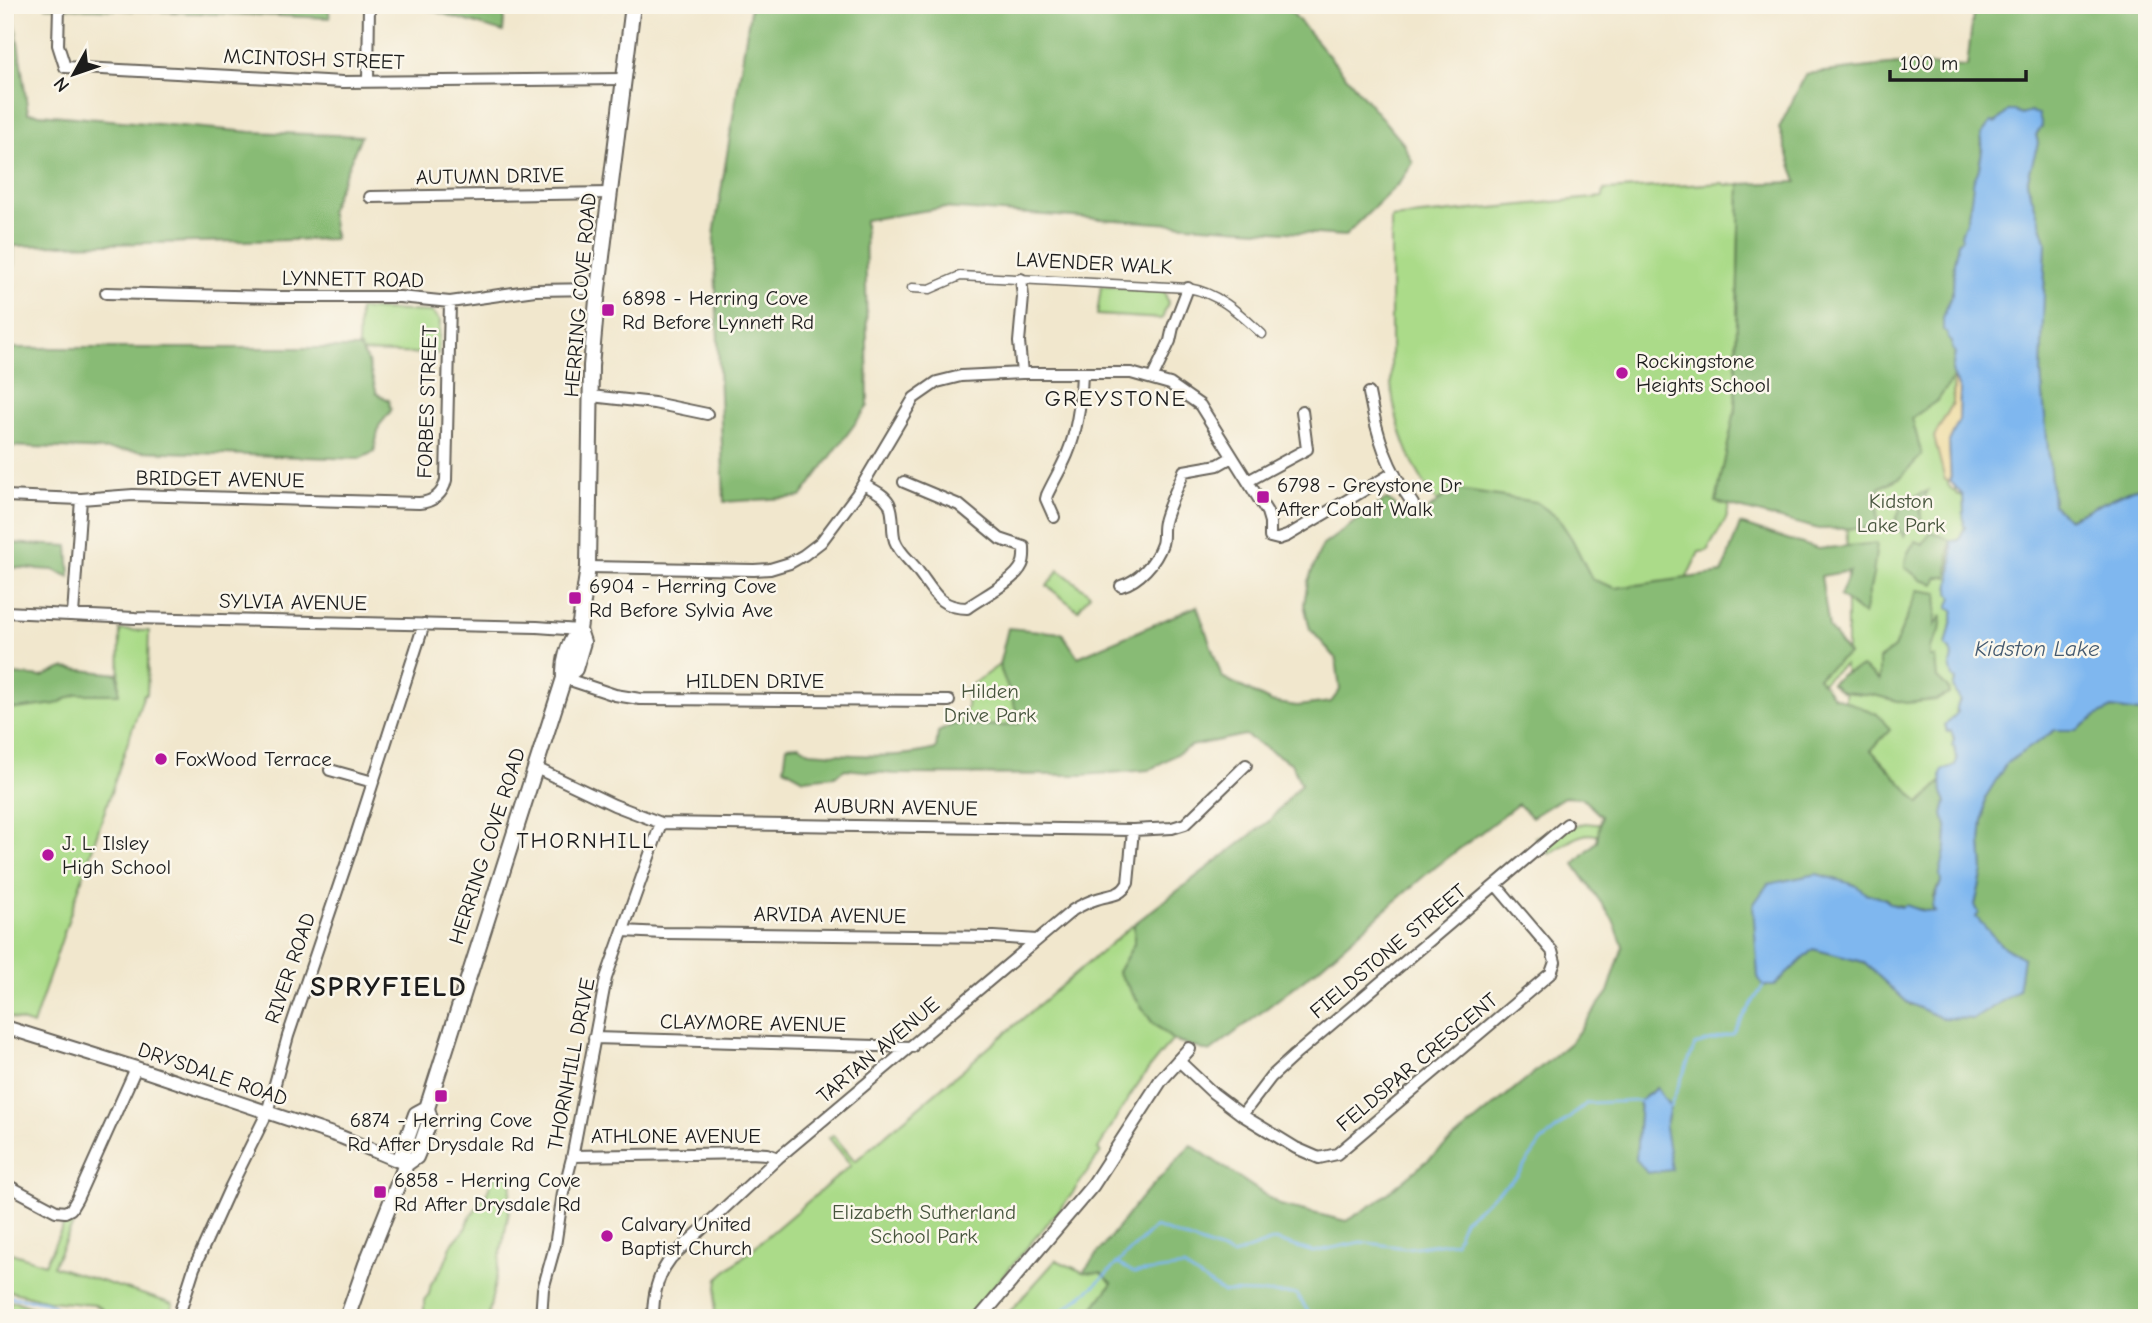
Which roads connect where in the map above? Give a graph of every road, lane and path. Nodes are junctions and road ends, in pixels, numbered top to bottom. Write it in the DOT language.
graph roads {
  1 [pos="369,5"];
  2 [pos="633,5"];
  3 [pos="59,7"];
  4 [pos="624,79"];
  5 [pos="368,82"];
  6 [pos="610,193"];
  7 [pos="370,197"];
  8 [pos="1021,279"];
  9 [pos="912,288"];
  10 [pos="1188,288"];
  11 [pos="598,289"];
  12 [pos="106,293"];
  13 [pos="450,302"];
  14 [pos="1262,334"];
  15 [pos="1022,373"];
  16 [pos="1082,373"];
  17 [pos="1152,379"];
  18 [pos="1369,393"];
  19 [pos="591,396"];
  20 [pos="1302,411"];
  21 [pos="707,414"];
  22 [pos="1232,457"];
  23 [pos="1393,473"];
  24 [pos="1248,481"];
  25 [pos="904,482"];
  26 [pos="863,484"];
  27 [pos="5,496"];
  28 [pos="81,499"];
  29 [pos="432,500"];
  30 [pos="1413,504"];
  31 [pos="1054,517"];
  32 [pos="589,567"];
  33 [pos="1121,586"];
  34 [pos="5,612"];
  35 [pos="73,615"];
  36 [pos="424,625"];
  37 [pos="579,630"];
  38 [pos="564,678"];
  39 [pos="948,701"];
  40 [pos="1245,765"];
  41 [pos="534,767"];
  42 [pos="330,770"];
  43 [pos="373,782"];
  44 [pos="661,823"];
  45 [pos="1567,824"];
  46 [pos="1133,830"];
  47 [pos="1496,885"];
  48 [pos="622,931"];
  49 [pos="1037,940"];
  50 [pos="5,1027"];
  51 [pos="594,1038"];
  52 [pos="912,1046"];
  53 [pos="1189,1049"];
  54 [pos="1178,1060"];
  55 [pos="136,1068"];
  56 [pos="267,1113"];
  57 [pos="1242,1115"];
  58 [pos="573,1156"];
  59 [pos="778,1158"];
  60 [pos="406,1164"];
  61 [pos="5,1184"];
  62 [pos="178,1318"];
  63 [pos="347,1318"];
  64 [pos="541,1318"];
  65 [pos="653,1318"];
  66 [pos="980,1318"];
  1 -- 5 [label="street"];
  2 -- 4 [label="main road, HERRING COVE ROAD"];
  3 -- 5 [label="street, MCINTOSH STREET"];
  4 -- 5 [label="street, MCINTOSH STREET"];
  4 -- 6 [label="main road, HERRING COVE ROAD"];
  6 -- 7 [label="street, AUTUMN DRIVE"];
  6 -- 11 [label="main road, HERRING COVE ROAD"];
  8 -- 9 [label="street, LAVENDER WALK"];
  8 -- 10 [label="street, LAVENDER WALK"];
  8 -- 15 [label="street"];
  10 -- 14 [label="street, LAVENDER WALK"];
  10 -- 17 [label="street"];
  11 -- 13 [label="street, LYNNETT ROAD"];
  11 -- 19 [label="main road, HERRING COVE ROAD"];
  12 -- 13 [label="street, LYNNETT ROAD"];
  13 -- 29 [label="street, FORBES STREET"];
  15 -- 16 [label="street"];
  15 -- 26 [label="street"];
  16 -- 17 [label="street"];
  16 -- 31 [label="street"];
  17 -- 22 [label="street"];
  18 -- 23 [label="street"];
  19 -- 21 [label="street"];
  19 -- 32 [label="main road, HERRING COVE ROAD"];
  20 -- 24 [label="street"];
  22 -- 24 [label="street"];
  22 -- 33 [label="street"];
  23 -- 24 [label="street"];
  23 -- 30 [label="street"];
  25 -- 26 [label="street"];
  26 -- 32 [label="street"];
  27 -- 28 [label="street, BRIDGET AVENUE"];
  28 -- 29 [label="street, BRIDGET AVENUE"];
  28 -- 35 [label="street"];
  32 -- 37 [label="main road, HERRING COVE ROAD"];
  34 -- 35 [label="street, SYLVIA AVENUE"];
  35 -- 36 [label="street, SYLVIA AVENUE"];
  36 -- 37 [label="street, SYLVIA AVENUE"];
  36 -- 43 [label="street, RIVER ROAD"];
  37 -- 38 [label="main road, HERRING COVE ROAD"];
  38 -- 39 [label="street, HILDEN DRIVE"];
  38 -- 41 [label="main road, HERRING COVE ROAD"];
  40 -- 46 [label="street, AUBURN AVENUE"];
  41 -- 44 [label="street, AUBURN AVENUE"];
  41 -- 60 [label="main road, HERRING COVE ROAD"];
  42 -- 43 [label="street"];
  43 -- 56 [label="street, RIVER ROAD"];
  44 -- 46 [label="street, AUBURN AVENUE"];
  44 -- 48 [label="street, THORNHILL DRIVE"];
  45 -- 47 [label="street, FIELDSTONE STREET"];
  46 -- 49 [label="street, TARTAN AVENUE"];
  47 -- 57 [label="street, FIELDSTONE STREET"];
  47 -- 57 [label="street, FELDSPAR CRESCENT"];
  48 -- 49 [label="street, ARVIDA AVENUE"];
  48 -- 51 [label="street, THORNHILL DRIVE"];
  49 -- 52 [label="street, TARTAN AVENUE"];
  50 -- 55 [label="street, DRYSDALE ROAD"];
  51 -- 52 [label="street, CLAYMORE AVENUE"];
  51 -- 58 [label="street, THORNHILL DRIVE"];
  52 -- 59 [label="street, TARTAN AVENUE"];
  53 -- 54 [label="street"];
  54 -- 57 [label="street, FELDSPAR CRESCENT"];
  54 -- 66 [label="street"];
  55 -- 56 [label="street, DRYSDALE ROAD"];
  55 -- 61 [label="street"];
  56 -- 60 [label="street, DRYSDALE ROAD"];
  56 -- 62 [label="street, RIVER ROAD"];
  58 -- 59 [label="street, ATHLONE AVENUE"];
  58 -- 64 [label="street, THORNHILL DRIVE"];
  59 -- 65 [label="street, TARTAN AVENUE"];
  60 -- 63 [label="main road, HERRING COVE ROAD"];
}
